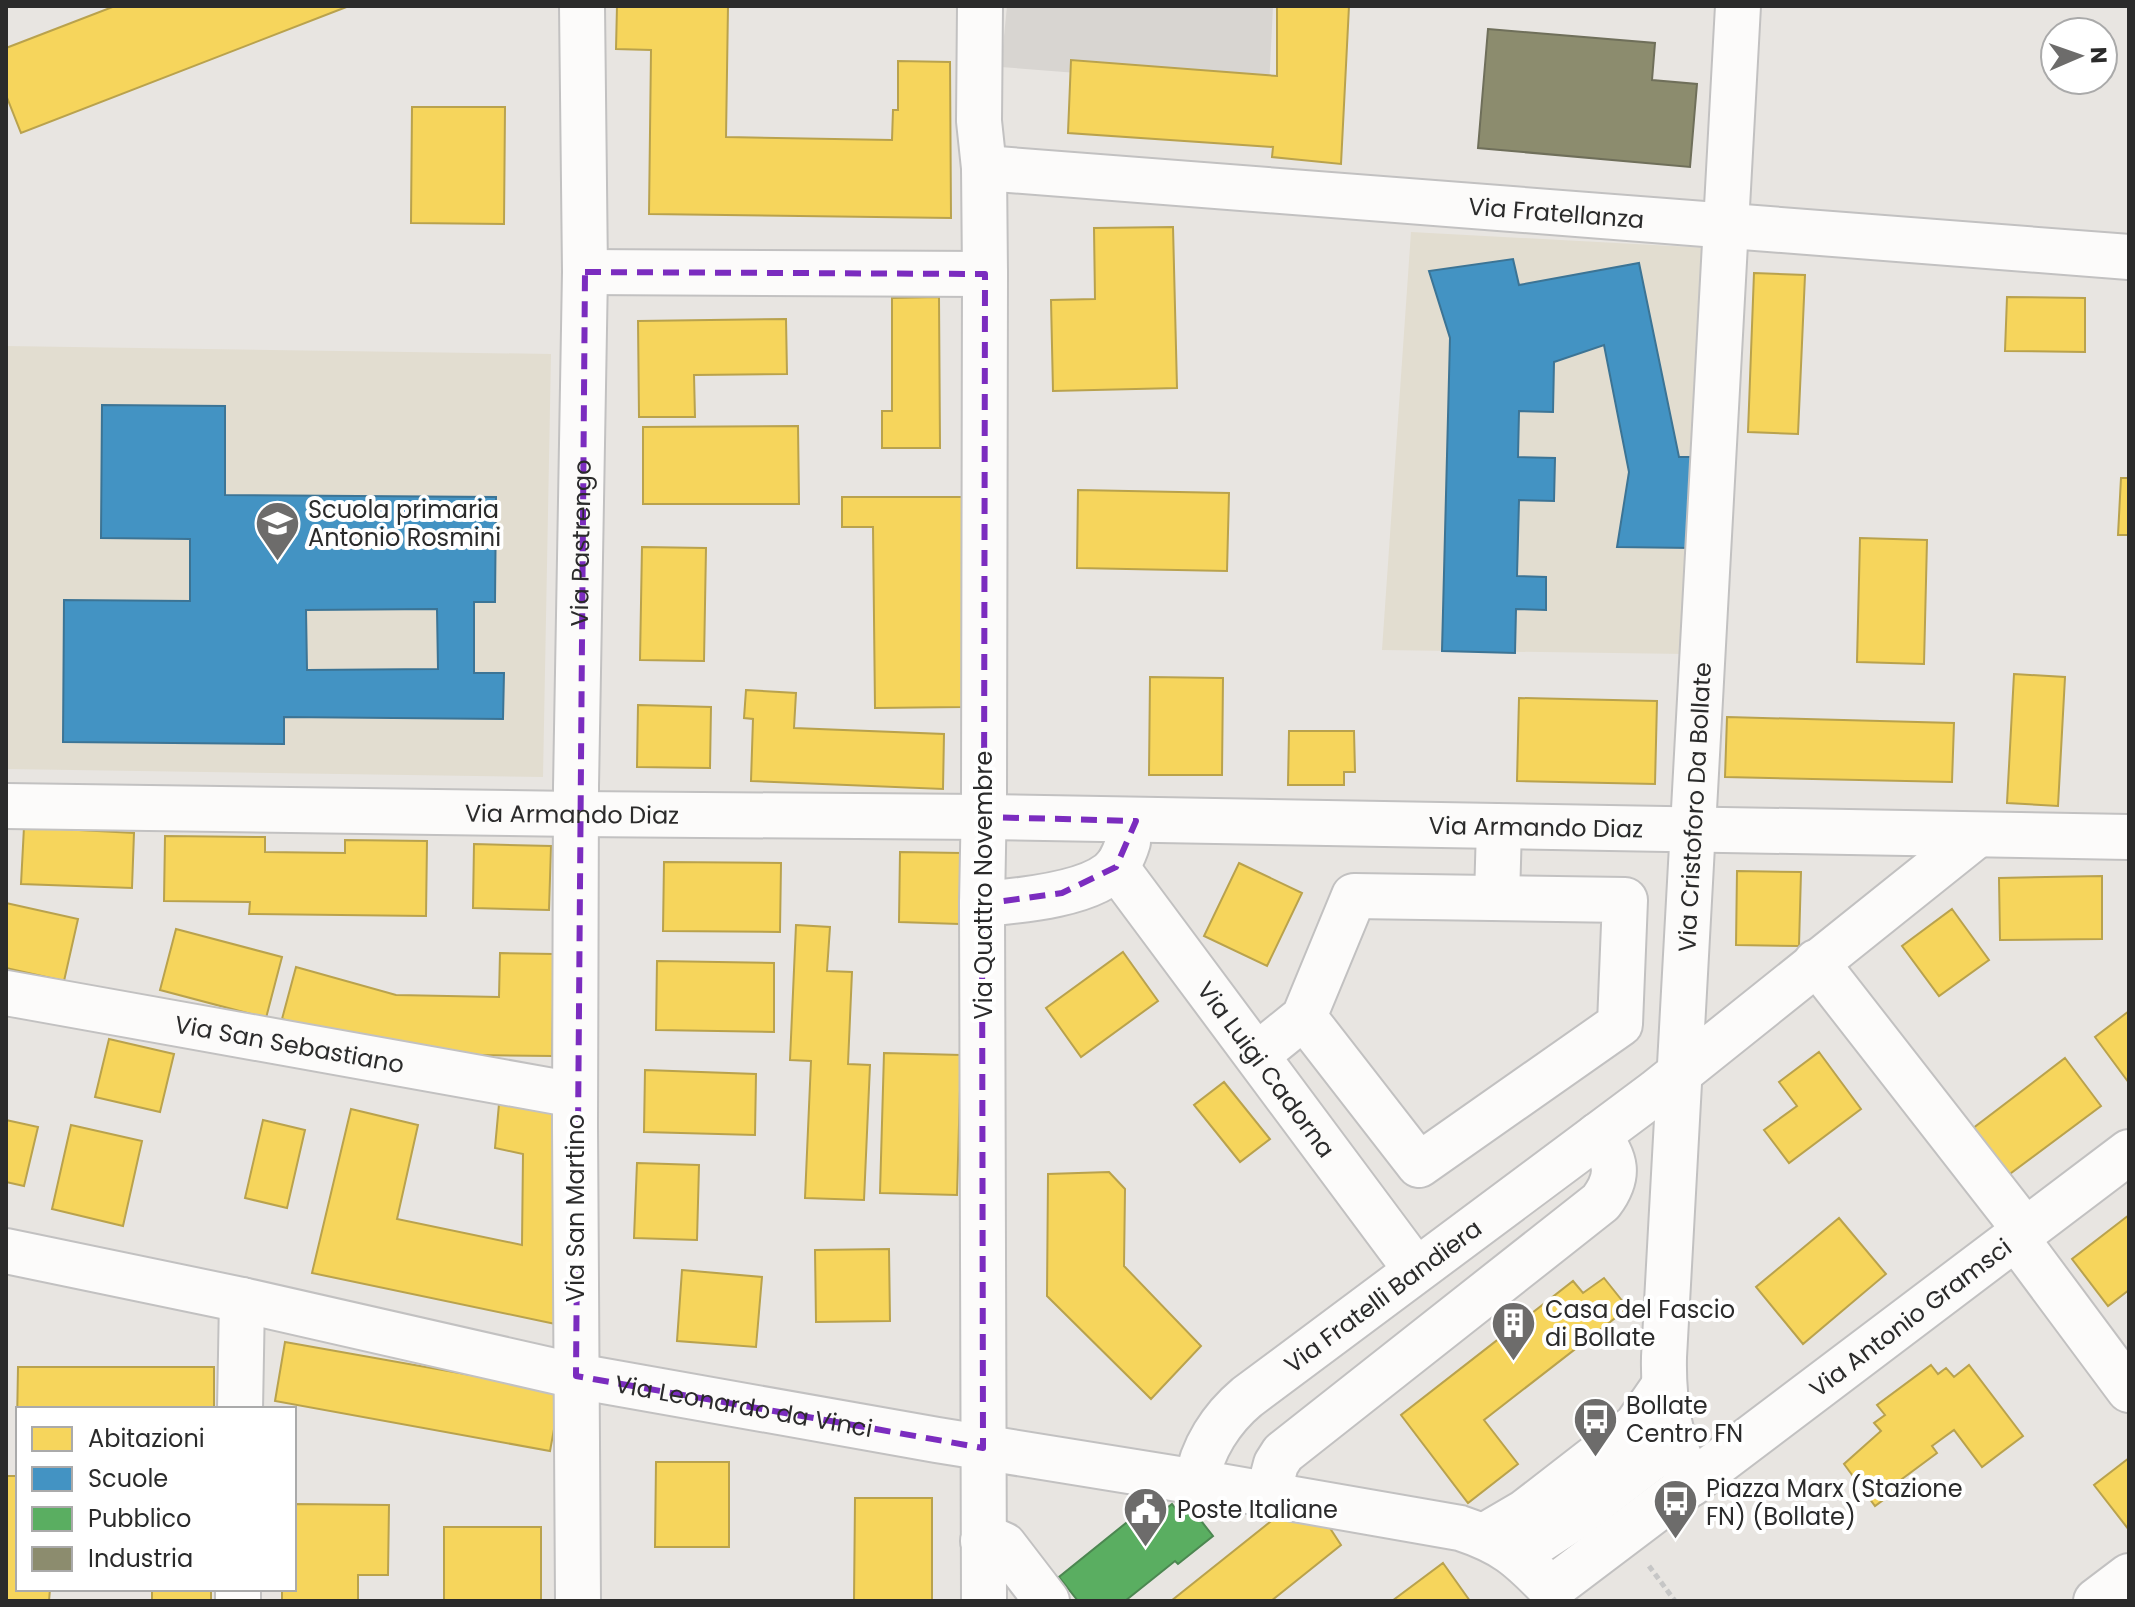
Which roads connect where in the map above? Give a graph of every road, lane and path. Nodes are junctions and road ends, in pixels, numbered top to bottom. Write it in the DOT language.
graph roads {
  1 [pos="582,6"];
  2 [pos="980,6"];
  3 [pos="1007,6"];
  4 [pos="1738,6"];
  5 [pos="984,168"];
  6 [pos="1727,225"];
  7 [pos="2129,257"];
  8 [pos="585,272"];
  9 [pos="985,274"];
  10 [pos="6,806"];
  11 [pos="576,814"];
  12 [pos="984,817"];
  13 [pos="1136,821"];
  14 [pos="1499,827"];
  15 [pos="1692,830"];
  16 [pos="1977,835"];
  17 [pos="2129,837"];
  18 [pos="1116,867"];
  19 [pos="1497,898"];
  20 [pos="982,904"];
  21 [pos="1816,962"];
  22 [pos="6,993"];
  23 [pos="1304,1017"];
  24 [pos="1257,1055"];
  25 [pos="1680,1073"];
  26 [pos="575,1095"];
  27 [pos="1598,1135"];
  28 [pos="2129,1152"];
  29 [pos="2020,1234"];
  30 [pos="6,1251"];
  31 [pos="1416,1270"];
  32 [pos="242,1300"];
  33 [pos="576,1376"];
  34 [pos="2129,1390"];
  35 [pos="1665,1400"];
  36 [pos="240,1407"];
  37 [pos="983,1448"];
  38 [pos="1197,1482"];
  39 [pos="1691,1484"];
  40 [pos="1268,1494"];
  41 [pos="983,1541"];
  42 [pos="1501,1546"];
  43 [pos="1655,1573"];
  44 [pos="2129,1576"];
  45 [pos="1545,1595"];
  46 [pos="578,1601"];
  47 [pos="984,1601"];
  48 [pos="1047,1601"];
  49 [pos="1675,1601"];
  50 [pos="2096,1601"];
  1 -- 8 [label="street, Via Pastrengo"];
  2 -- 5 [label="street, Via Quattro Novembre"];
  3 -- 5 [label="street, Via Quattro Novembre"];
  4 -- 6 [label="street, Via Cristoforo Da Bollate"];
  5 -- 6 [label="street, Via Fratellanza"];
  5 -- 9 [label="street, Via Quattro Novembre"];
  6 -- 7 [label="street, Via Fratellanza"];
  6 -- 15 [label="street, Via Cristoforo Da Bollate"];
  8 -- 9 [label="street"];
  8 -- 11 [label="street, Via Pastrengo"];
  9 -- 12 [label="street, Via Quattro Novembre"];
  10 -- 11 [label="street, Via Armando Diaz"];
  11 -- 12 [label="street, Via Armando Diaz"];
  11 -- 26 [label="street, Via San Martino"];
  12 -- 13 [label="street, Via Armando Diaz"];
  12 -- 20 [label="street, Via Quattro Novembre"];
  13 -- 14 [label="street, Via Armando Diaz"];
  13 -- 18 [label="street"];
  14 -- 15 [label="street, Via Armando Diaz"];
  14 -- 19 [label="street"];
  15 -- 16 [label="street, Via Armando Diaz"];
  15 -- 25 [label="street, Via Cristoforo Da Bollate"];
  16 -- 17 [label="street, Via Armando Diaz"];
  16 -- 21 [label="street, Via Fratelli Bandiera"];
  18 -- 20 [label="street"];
  18 -- 24 [label="street, Via Luigi Cadorna"];
  19 -- 23 [label="street"];
  19 -- 23 [label="street"];
  20 -- 37 [label="street, Via Quattro Novembre"];
  21 -- 25 [label="street, Via Fratelli Bandiera"];
  21 -- 29 [label="street"];
  22 -- 26 [label="street, Via San Sebastiano"];
  23 -- 24 [label="street"];
  24 -- 31 [label="street, Via Luigi Cadorna"];
  25 -- 27 [label="street, Via Fratelli Bandiera"];
  25 -- 35 [label="street, Via Cristoforo Da Bollate"];
  26 -- 33 [label="street, Via San Martino"];
  27 -- 31 [label="street, Via Fratelli Bandiera"];
  27 -- 40 [label="street"];
  28 -- 29 [label="street, Via Antonio Gramsci"];
  29 -- 34 [label="street"];
  29 -- 39 [label="street, Via Antonio Gramsci"];
  30 -- 32 [label="street, Via Leonardo da Vinci"];
  31 -- 38 [label="street, Via Fratelli Bandiera"];
  32 -- 33 [label="street, Via Leonardo da Vinci"];
  32 -- 36 [label="street"];
  33 -- 37 [label="street, Via Leonardo da Vinci"];
  33 -- 46 [label="street, Via San Martino"];
  35 -- 39 [label="street"];
  35 -- 42 [label="street"];
  37 -- 38 [label="street, Via Leonardo da Vinci"];
  37 -- 41 [label="street, Via Quattro Novembre"];
  38 -- 40 [label="street, Via Leonardo da Vinci"];
  39 -- 45 [label="street, Via Antonio Gramsci"];
  40 -- 42 [label="street, Via Leonardo da Vinci"];
  41 -- 47 [label="street, Via Quattro Novembre"];
  41 -- 48 [label="street"];
  42 -- 45 [label="street"];
  43 -- 49 [label="path"];
  44 -- 50 [label="street"];
}
